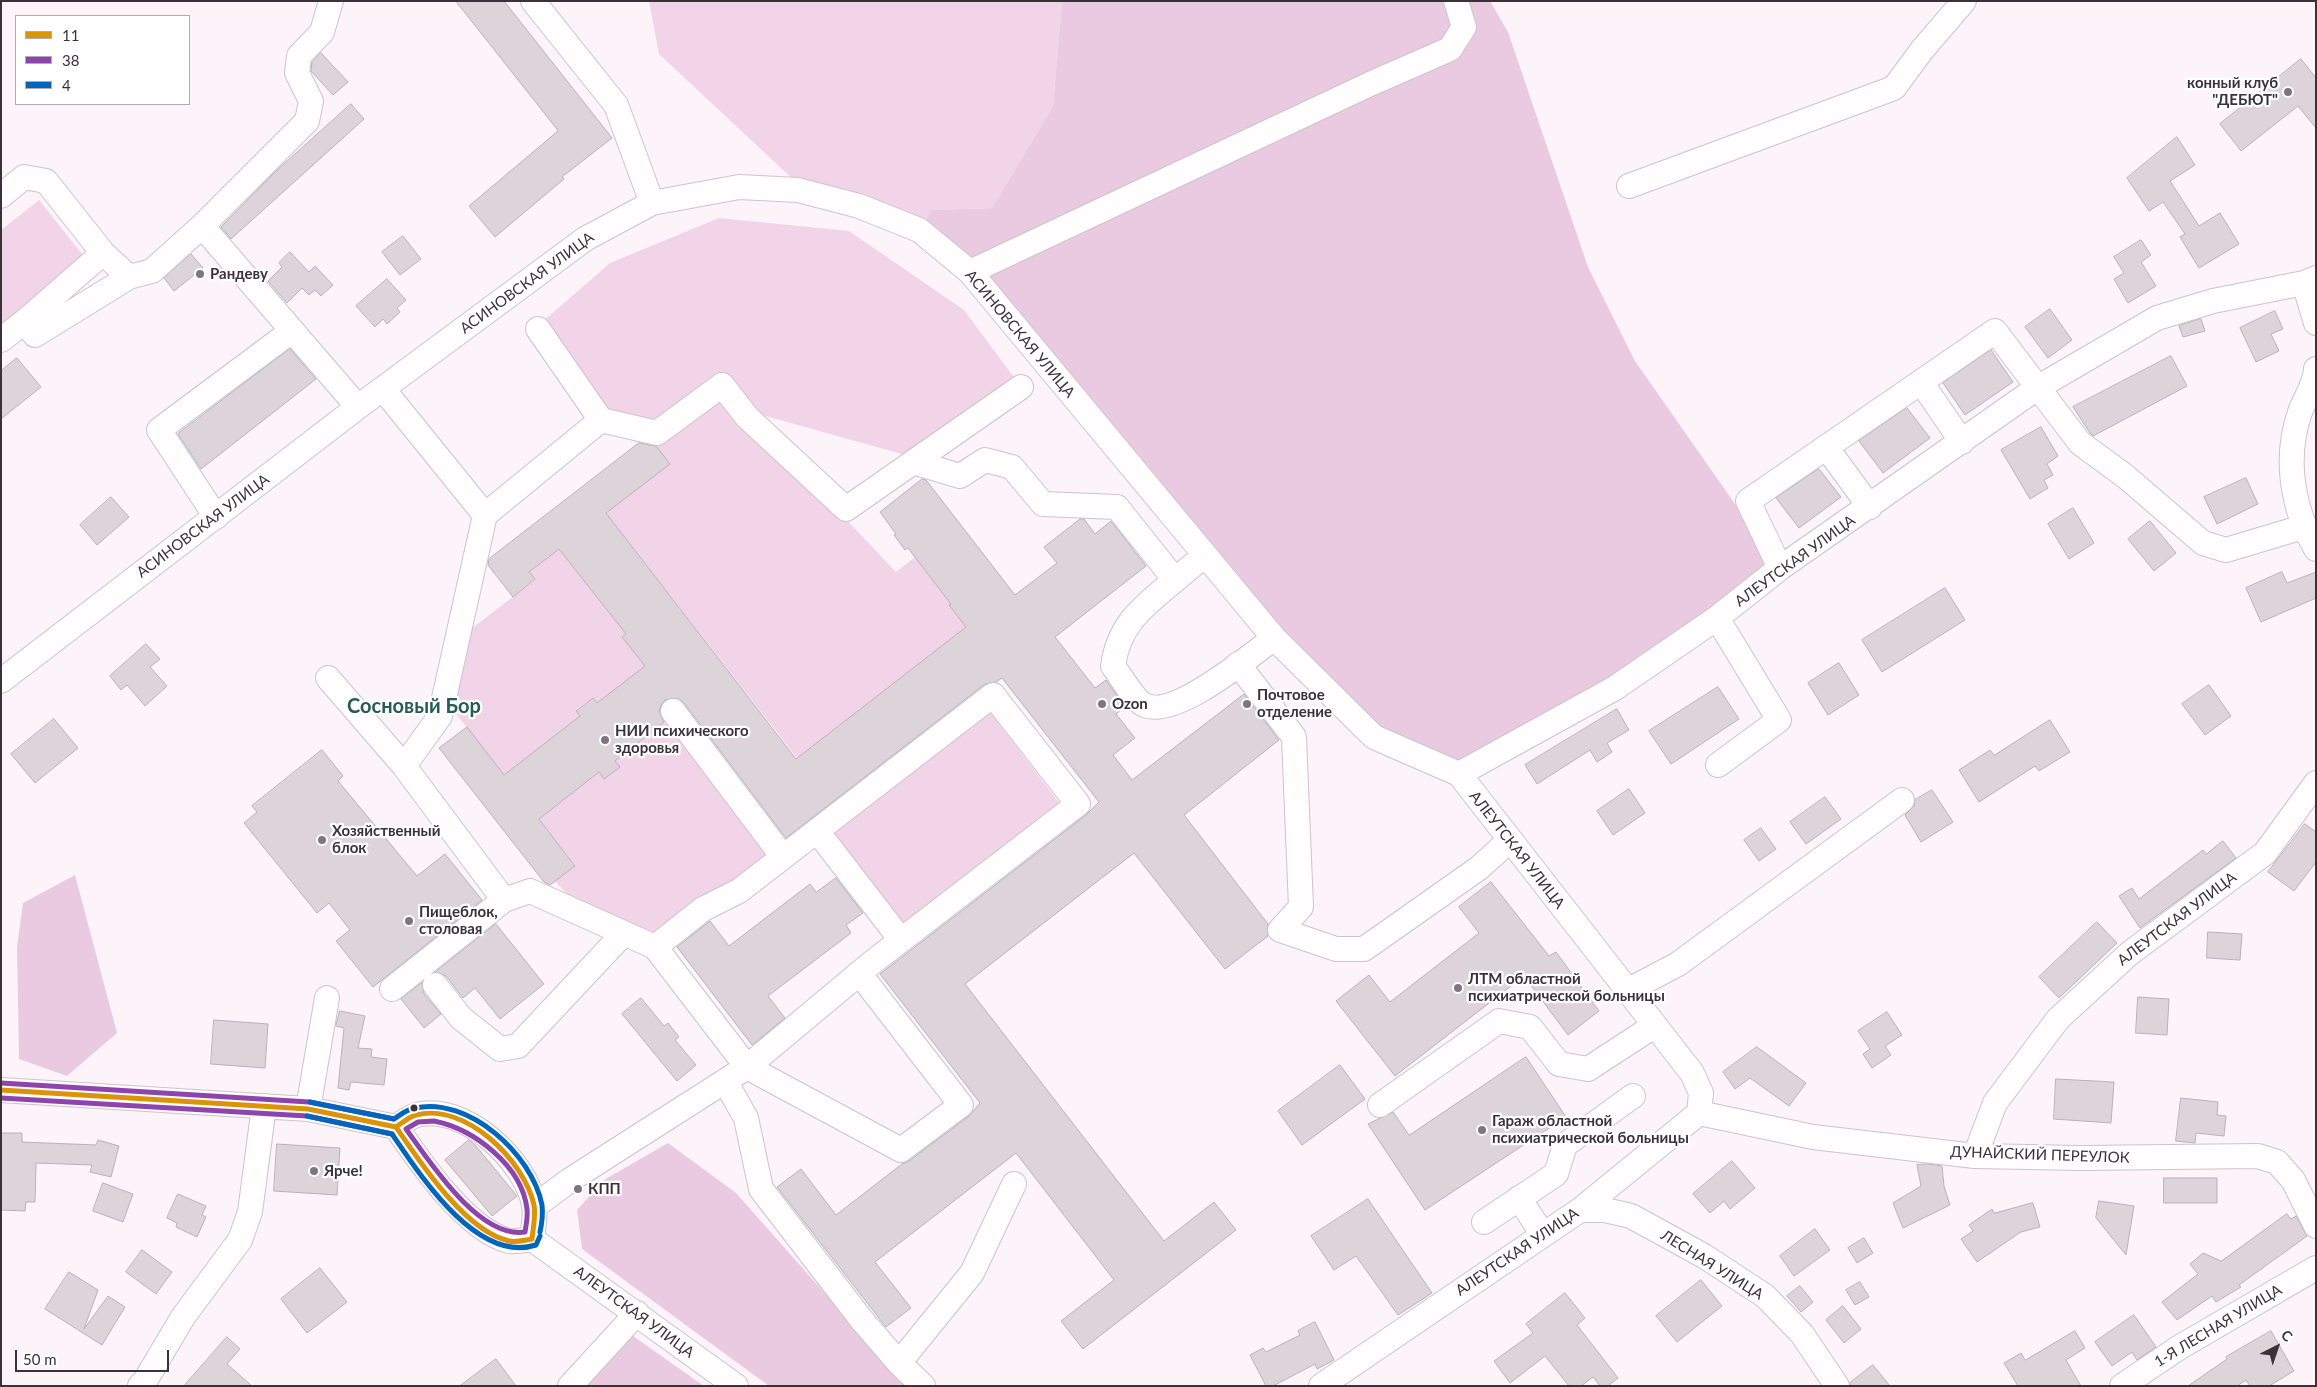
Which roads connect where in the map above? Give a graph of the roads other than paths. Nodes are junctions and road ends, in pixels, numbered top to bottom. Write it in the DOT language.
graph roads {
  1 [pos="331,1"];
  2 [pos="533,1"];
  3 [pos="1456,1"];
  4 [pos="1964,1"];
  5 [pos="1629,186"];
  6 [pos="1,196"];
  7 [pos="652,203"];
  8 [pos="202,226"];
  9 [pos="103,253"];
  10 [pos="970,272"];
  11 [pos="129,277"];
  12 [pos="2310,280"];
  13 [pos="24,322"];
  14 [pos="2316,323"];
  15 [pos="538,329"];
  16 [pos="281,339"];
  17 [pos="1,340"];
  18 [pos="2316,369"];
  19 [pos="1921,382"];
  20 [pos="1021,386"];
  21 [pos="2037,388"];
  22 [pos="383,389"];
  23 [pos="358,407"];
  24 [pos="601,420"];
  25 [pos="1962,442"];
  26 [pos="1826,447"];
  27 [pos="913,462"];
  28 [pos="1146,484"];
  29 [pos="1117,506"];
  30 [pos="1870,507"];
  31 [pos="485,515"];
  32 [pos="216,518"];
  33 [pos="2303,526"];
  34 [pos="2316,549"];
  35 [pos="1205,555"];
  36 [pos="1780,568"];
  37 [pos="1174,580"];
  38 [pos="1717,618"];
  39 [pos="1274,638"];
  40 [pos="1238,664"];
  41 [pos="328,678"];
  42 [pos="1,681"];
  43 [pos="673,711"];
  44 [pos="1718,765"];
  45 [pos="404,766"];
  46 [pos="1459,774"];
  47 [pos="2316,783"];
  48 [pos="1902,800"];
  49 [pos="818,831"];
  50 [pos="1510,840"];
  51 [pos="783,857"];
  52 [pos="504,900"];
  53 [pos="624,934"];
  54 [pos="901,940"];
  55 [pos="655,947"];
  56 [pos="859,973"];
  57 [pos="435,985"];
  58 [pos="392,989"];
  59 [pos="1627,992"];
  60 [pos="326,998"];
  61 [pos="1654,1026"];
  62 [pos="747,1067"];
  63 [pos="725,1081"];
  64 [pos="1,1090"];
  65 [pos="1633,1096"];
  66 [pos="1380,1105"];
  67 [pos="264,1106"];
  68 [pos="308,1109"];
  69 [pos="1700,1113"];
  70 [pos="396,1127"];
  71 [pos="1975,1156"];
  72 [pos="1014,1184"];
  73 [pos="1520,1198"];
  74 [pos="534,1206"];
  75 [pos="1580,1210"];
  76 [pos="1484,1222"];
  77 [pos="2316,1226"];
  78 [pos="1543,1235"];
  79 [pos="532,1239"];
  80 [pos="2316,1268"];
  81 [pos="637,1313"];
  82 [pos="899,1363"];
  83 [pos="140,1386"];
  84 [pos="570,1386"];
  85 [pos="736,1386"];
  86 [pos="923,1386"];
  87 [pos="1321,1386"];
  88 [pos="1837,1386"];
  89 [pos="2122,1386"];
  1 -- 8 [label="street"];
  2 -- 7 [label="street"];
  3 -- 10 [label="street"];
  4 -- 5 [label="street"];
  6 -- 9 [label="street"];
  7 -- 10 [label="street, АСИНОВСКАЯ УЛИЦА"];
  7 -- 22 [label="street, АСИНОВСКАЯ УЛИЦА"];
  8 -- 11 [label="street"];
  8 -- 23 [label="street"];
  9 -- 11 [label="street"];
  9 -- 13 [label="street"];
  10 -- 28 [label="street, АСИНОВСКАЯ УЛИЦА"];
  11 -- 13 [label="street"];
  12 -- 14 [label="street, АЛЕУТСКАЯ УЛИЦА"];
  12 -- 21 [label="street, АЛЕУТСКАЯ УЛИЦА"];
  13 -- 17 [label="street"];
  15 -- 24 [label="street"];
  16 -- 32 [label="street"];
  18 -- 33 [label="street"];
  19 -- 21 [label="street"];
  19 -- 25 [label="street"];
  19 -- 26 [label="street"];
  20 -- 27 [label="street"];
  21 -- 25 [label="street, АЛЕУТСКАЯ УЛИЦА"];
  21 -- 33 [label="street"];
  22 -- 23 [label="street, АСИНОВСКАЯ УЛИЦА"];
  22 -- 31 [label="street"];
  23 -- 32 [label="street, АСИНОВСКАЯ УЛИЦА"];
  24 -- 27 [label="street"];
  24 -- 31 [label="street"];
  25 -- 30 [label="street, АЛЕУТСКАЯ УЛИЦА"];
  26 -- 30 [label="street"];
  26 -- 36 [label="street"];
  27 -- 29 [label="street"];
  28 -- 29 [label="street"];
  28 -- 35 [label="street, АСИНОВСКАЯ УЛИЦА"];
  29 -- 37 [label="street"];
  30 -- 36 [label="street, АЛЕУТСКАЯ УЛИЦА"];
  31 -- 45 [label="street"];
  32 -- 42 [label="street, АСИНОВСКАЯ УЛИЦА"];
  33 -- 34 [label="street"];
  35 -- 37 [label="street"];
  35 -- 39 [label="street, АСИНОВСКАЯ УЛИЦА"];
  36 -- 38 [label="street, АЛЕУТСКАЯ УЛИЦА"];
  37 -- 40 [label="street"];
  38 -- 44 [label="street"];
  38 -- 46 [label="street, АЛЕУТСКАЯ УЛИЦА"];
  39 -- 40 [label="street"];
  39 -- 46 [label="street, АСИНОВСКАЯ УЛИЦА"];
  40 -- 50 [label="street"];
  41 -- 45 [label="street"];
  43 -- 51 [label="street"];
  45 -- 52 [label="street"];
  46 -- 50 [label="street, АЛЕУТСКАЯ УЛИЦА"];
  47 -- 71 [label="street, АЛЕУТСКАЯ УЛИЦА"];
  48 -- 59 [label="street"];
  49 -- 51 [label="street"];
  49 -- 54 [label="street"];
  49 -- 54 [label="street"];
  50 -- 59 [label="street, АЛЕУТСКАЯ УЛИЦА"];
  51 -- 55 [label="street"];
  52 -- 53 [label="street"];
  52 -- 58 [label="street"];
  53 -- 55 [label="street"];
  53 -- 57 [label="street"];
  54 -- 56 [label="street"];
  55 -- 62 [label="street"];
  56 -- 62 [label="street"];
  56 -- 62 [label="street"];
  59 -- 61 [label="street, АЛЕУТСКАЯ УЛИЦА"];
  60 -- 68 [label="street"];
  61 -- 66 [label="street"];
  61 -- 69 [label="street, АЛЕУТСКАЯ УЛИЦА"];
  62 -- 63 [label="street"];
  63 -- 74 [label="street"];
  63 -- 82 [label="street"];
  64 -- 67 [label="street"];
  65 -- 73 [label="street"];
  67 -- 68 [label="street"];
  67 -- 83 [label="street"];
  68 -- 70 [label="street"];
  69 -- 71 [label="street, ДУНАЙСКИЙ ПЕРЕУЛОК"];
  69 -- 75 [label="street, АЛЕУТСКАЯ УЛИЦА"];
  70 -- 74 [label="street"];
  70 -- 79 [label="street"];
  71 -- 77 [label="street, ДУНАЙСКИЙ ПЕРЕУЛОК"];
  72 -- 82 [label="street"];
  73 -- 76 [label="street"];
  73 -- 78 [label="street"];
  74 -- 79 [label="street"];
  75 -- 78 [label="street, АЛЕУТСКАЯ УЛИЦА"];
  75 -- 88 [label="street, ЛЕСНАЯ УЛИЦА"];
  78 -- 87 [label="street, АЛЕУТСКАЯ УЛИЦА"];
  79 -- 81 [label="street, АЛЕУТСКАЯ УЛИЦА"];
  80 -- 89 [label="street, 1-Я ЛЕСНАЯ УЛИЦА"];
  81 -- 84 [label="street"];
  81 -- 85 [label="street, АЛЕУТСКАЯ УЛИЦА"];
  82 -- 86 [label="street"];
}
